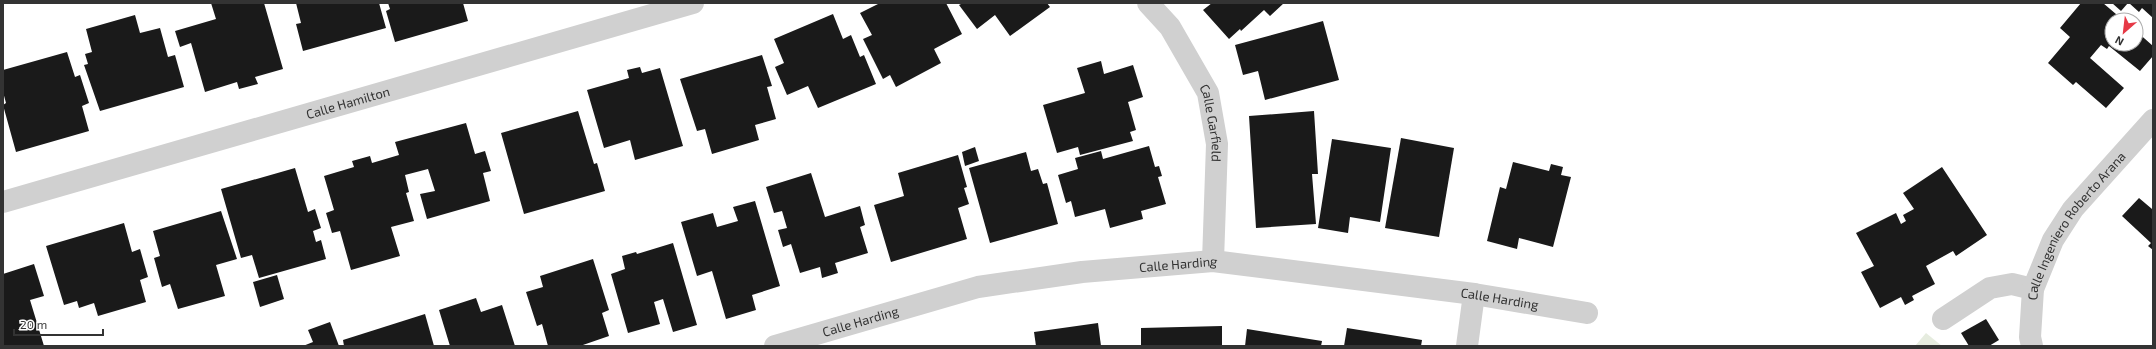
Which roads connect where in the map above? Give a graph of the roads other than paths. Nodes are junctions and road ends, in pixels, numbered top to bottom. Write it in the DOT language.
graph roads {
  1 [pos="693,3"];
  2 [pos="1148,3"];
  3 [pos="2153,120"];
  4 [pos="3,202"];
  5 [pos="1213,261"];
  6 [pos="2033,289"];
  7 [pos="1474,294"];
  8 [pos="1588,313"];
  9 [pos="1943,319"];
  10 [pos="775,346"];
  11 [pos="1467,346"];
  12 [pos="2032,346"];
  1 -- 4 [label="street, Calle Hamilton"];
  2 -- 5 [label="street, Calle Garfield"];
  3 -- 6 [label="street, Calle Ingeniero Roberto Arana"];
  5 -- 7 [label="street, Calle Harding"];
  5 -- 10 [label="street, Calle Harding"];
  6 -- 9 [label="street"];
  6 -- 12 [label="street, Calle Ingeniero Roberto Arana"];
  7 -- 8 [label="street, Calle Harding"];
  7 -- 11 [label="street"];
}
